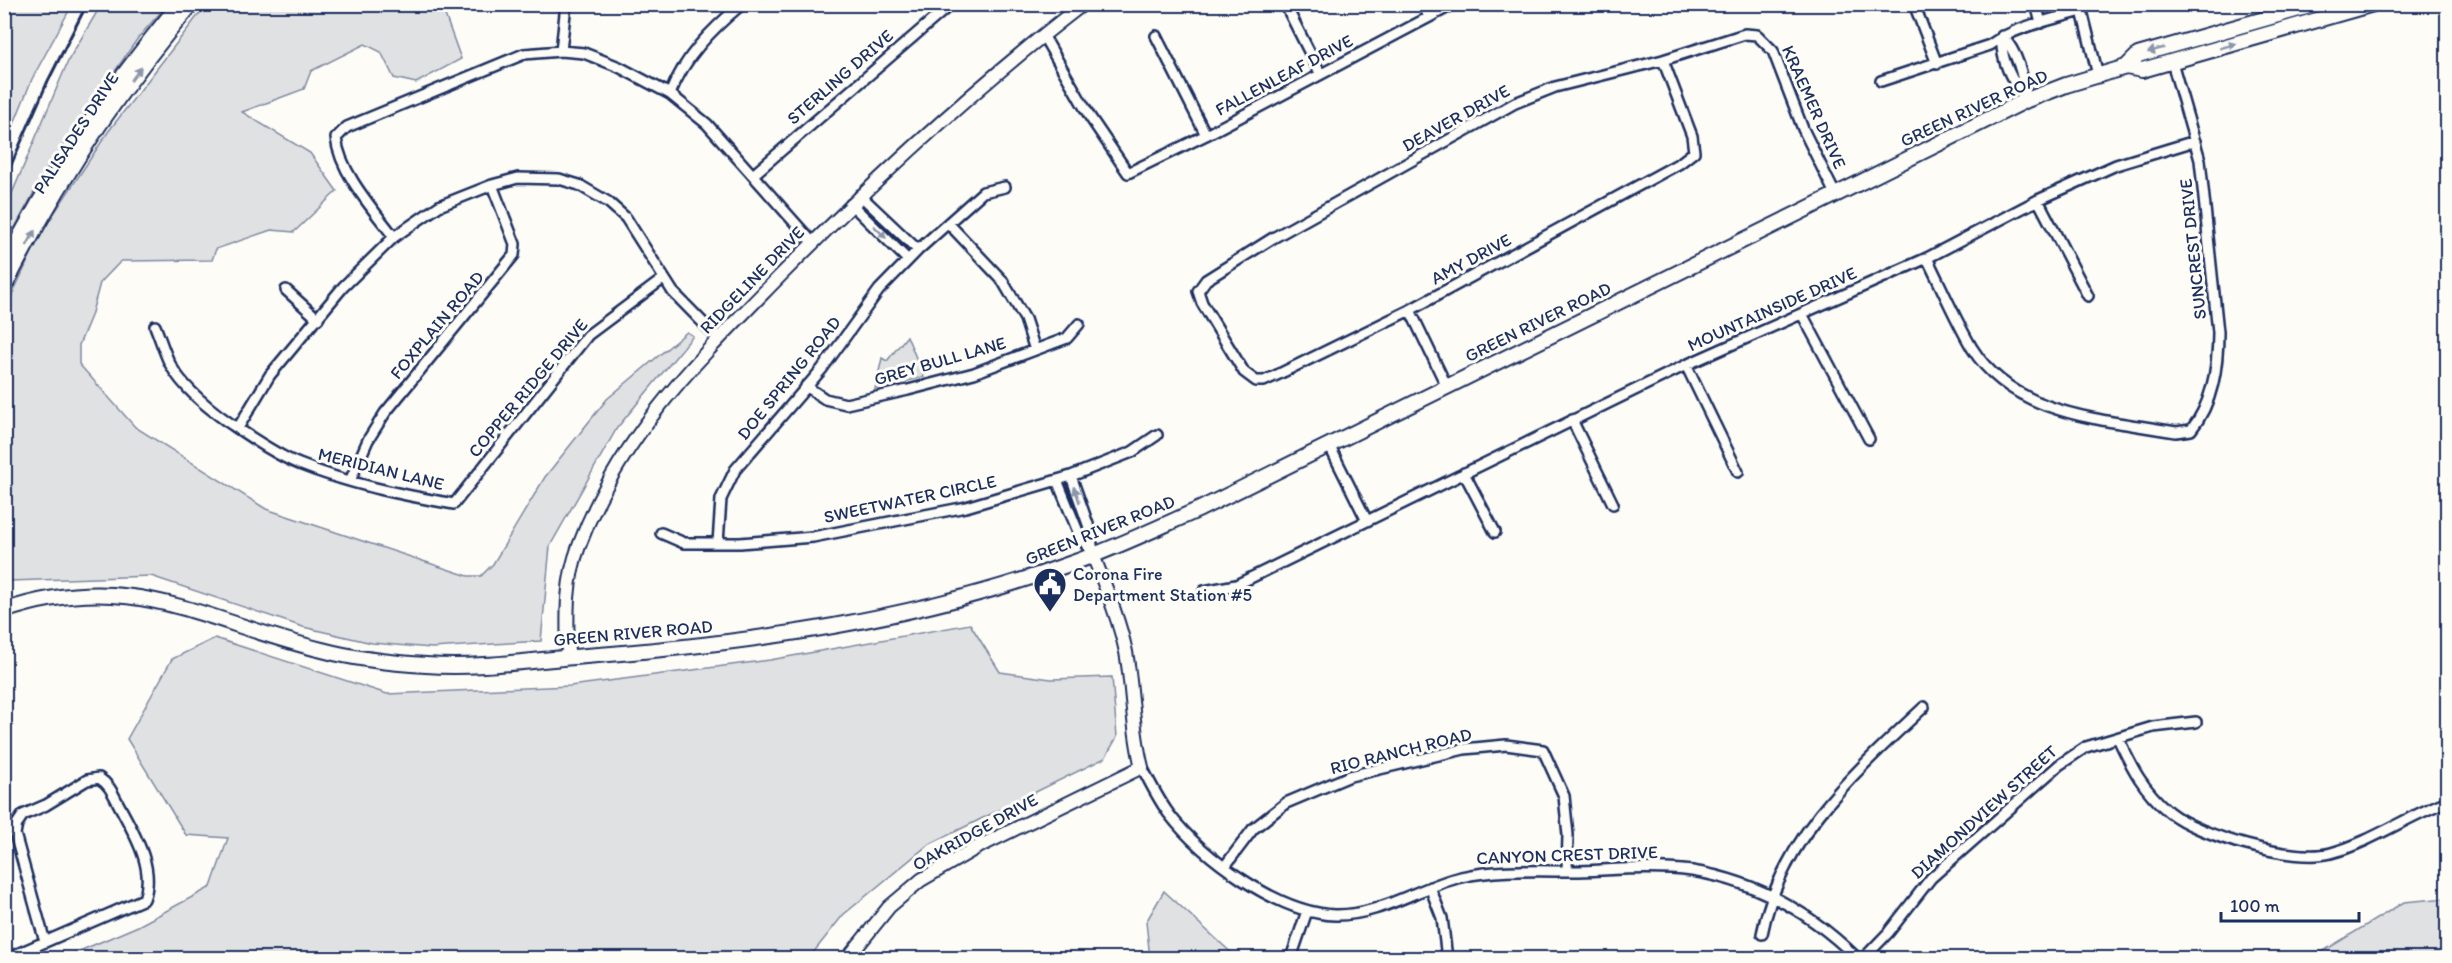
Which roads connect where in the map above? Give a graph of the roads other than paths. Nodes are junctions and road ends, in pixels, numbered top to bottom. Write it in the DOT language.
graph roads {
  1 [pos="178,4"];
  2 [pos="193,4"];
  3 [pos="566,4"];
  4 [pos="742,4"];
  5 [pos="951,4"];
  6 [pos="1083,4"];
  7 [pos="1285,4"];
  8 [pos="1423,4"];
  9 [pos="1454,4"];
  10 [pos="1914,4"];
  11 [pos="2036,4"];
  12 [pos="2317,4"];
  13 [pos="2328,4"];
  14 [pos="2373,4"];
  15 [pos="1429,17"];
  16 [pos="2321,20"];
  17 [pos="2041,23"];
  18 [pos="1043,35"];
  19 [pos="1757,35"];
  20 [pos="1156,36"];
  21 [pos="2002,36"];
  22 [pos="2191,40"];
  23 [pos="561,51"];
  24 [pos="1663,60"];
  25 [pos="2172,62"];
  26 [pos="1937,64"];
  27 [pos="2126,67"];
  28 [pos="1320,73"];
  29 [pos="2098,75"];
  30 [pos="1881,81"];
  31 [pos="670,94"];
  32 [pos="2027,100"];
  33 [pos="1206,135"];
  34 [pos="2195,141"];
  35 [pos="753,175"];
  36 [pos="492,185"];
  37 [pos="1005,187"];
  38 [pos="1836,196"];
  39 [pos="856,200"];
  40 [pos="2038,200"];
  41 [pos="948,223"];
  42 [pos="394,237"];
  43 [pos="813,243"];
  44 [pos="918,250"];
  45 [pos="1927,258"];
  46 [pos="908,260"];
  47 [pos="4,265"];
  48 [pos="663,279"];
  49 [pos="4,290"];
  50 [pos="286,290"];
  51 [pos="2088,297"];
  52 [pos="1410,310"];
  53 [pos="1802,314"];
  54 [pos="318,319"];
  55 [pos="1079,324"];
  56 [pos="155,326"];
  57 [pos="719,339"];
  58 [pos="1035,350"];
  59 [pos="1686,365"];
  60 [pos="1256,381"];
  61 [pos="806,386"];
  62 [pos="1447,387"];
  63 [pos="1572,420"];
  64 [pos="238,428"];
  65 [pos="1156,435"];
  66 [pos="1869,439"];
  67 [pos="1329,445"];
  68 [pos="1738,472"];
  69 [pos="1464,473"];
  70 [pos="1071,476"];
  71 [pos="1056,480"];
  72 [pos="350,482"];
  73 [pos="454,504"];
  74 [pos="1613,504"];
  75 [pos="1367,521"];
  76 [pos="1495,532"];
  77 [pos="661,533"];
  78 [pos="718,543"];
  79 [pos="1093,555"];
  80 [pos="1204,591"];
  81 [pos="4,611"];
  82 [pos="568,657"];
  83 [pos="1924,707"];
  84 [pos="2196,723"];
  85 [pos="2118,738"];
  86 [pos="1142,767"];
  87 [pos="2448,801"];
  88 [pos="1225,866"];
  89 [pos="1567,871"];
  90 [pos="1430,887"];
  91 [pos="1773,896"];
  92 [pos="1307,911"];
  93 [pos="1762,934"];
  94 [pos="45,942"];
  95 [pos="8,958"];
  96 [pos="848,958"];
  97 [pos="1291,958"];
  98 [pos="1447,958"];
  99 [pos="1857,958"];
  100 [pos="1864,958"];
  1 -- 47 [label="street, PALISADES DRIVE"];
  49 -- 2 [label="street, PALISADES DRIVE, one-way"];
  3 -- 23 [label="street"];
  4 -- 31 [label="street"];
  5 -- 35 [label="street, STERLING DRIVE"];
  6 -- 18 [label="street, RIDGELINE DRIVE"];
  7 -- 28 [label="street"];
  8 -- 15 [label="street"];
  9 -- 15 [label="street, FALLENLEAF DRIVE"];
  10 -- 26 [label="street"];
  11 -- 17 [label="street"];
  12 -- 22 [label="main road, GREEN RIVER ROAD"];
  13 -- 16 [label="main road"];
  14 -- 16 [label="main road, GREEN RIVER ROAD"];
  15 -- 28 [label="street, FALLENLEAF DRIVE"];
  25 -- 16 [label="main road, GREEN RIVER ROAD, one-way"];
  17 -- 21 [label="street"];
  17 -- 29 [label="street"];
  18 -- 33 [label="street, FALLENLEAF DRIVE"];
  18 -- 39 [label="street, RIDGELINE DRIVE"];
  19 -- 24 [label="street, DEAVER DRIVE"];
  19 -- 38 [label="street, KRAEMER DRIVE"];
  20 -- 33 [label="street"];
  21 -- 26 [label="street"];
  21 -- 32 [label="street"];
  22 -- 25 [label="main road"];
  22 -- 27 [label="main road, GREEN RIVER ROAD, one-way"];
  23 -- 31 [label="street"];
  23 -- 42 [label="street"];
  24 -- 52 [label="street, AMY DRIVE"];
  24 -- 60 [label="street, DEAVER DRIVE"];
  25 -- 27 [label="main road, GREEN RIVER ROAD"];
  25 -- 34 [label="street, SUNCREST DRIVE"];
  26 -- 30 [label="street"];
  27 -- 29 [label="main road, GREEN RIVER ROAD"];
  28 -- 33 [label="street, FALLENLEAF DRIVE"];
  29 -- 32 [label="main road, GREEN RIVER ROAD"];
  31 -- 35 [label="street"];
  32 -- 38 [label="main road, GREEN RIVER ROAD"];
  34 -- 40 [label="street, MOUNTAINSIDE DRIVE"];
  34 -- 45 [label="street, SUNCREST DRIVE"];
  35 -- 43 [label="street"];
  36 -- 42 [label="street"];
  36 -- 48 [label="street"];
  36 -- 72 [label="street, FOXPLAIN ROAD"];
  37 -- 41 [label="street, DOE SPRING ROAD"];
  38 -- 62 [label="main road, GREEN RIVER ROAD"];
  39 -- 43 [label="street, RIDGELINE DRIVE"];
  39 -- 44 [label="street"];
  39 -- 46 [label="street, one-way"];
  40 -- 45 [label="street, MOUNTAINSIDE DRIVE"];
  40 -- 51 [label="street"];
  41 -- 44 [label="street, DOE SPRING ROAD"];
  41 -- 58 [label="street"];
  42 -- 54 [label="street"];
  43 -- 57 [label="street, RIDGELINE DRIVE"];
  44 -- 46 [label="street, DOE SPRING ROAD"];
  45 -- 53 [label="street, MOUNTAINSIDE DRIVE"];
  46 -- 61 [label="street, DOE SPRING ROAD"];
  48 -- 57 [label="street"];
  48 -- 73 [label="street, COPPER RIDGE DRIVE"];
  50 -- 54 [label="street"];
  52 -- 60 [label="street, AMY DRIVE"];
  52 -- 62 [label="street"];
  53 -- 59 [label="street, MOUNTAINSIDE DRIVE"];
  53 -- 66 [label="street"];
  54 -- 64 [label="street"];
  55 -- 58 [label="street, GREY BULL LANE"];
  56 -- 64 [label="street, MERIDIAN LANE"];
  57 -- 82 [label="street, RIDGELINE DRIVE"];
  58 -- 61 [label="street, GREY BULL LANE"];
  59 -- 63 [label="street, MOUNTAINSIDE DRIVE"];
  59 -- 68 [label="street"];
  61 -- 78 [label="street, DOE SPRING ROAD"];
  62 -- 67 [label="main road, GREEN RIVER ROAD"];
  63 -- 69 [label="street, MOUNTAINSIDE DRIVE"];
  63 -- 74 [label="street"];
  64 -- 72 [label="street, MERIDIAN LANE"];
  65 -- 70 [label="street, SWEETWATER CIRCLE"];
  67 -- 75 [label="street"];
  67 -- 79 [label="main road, GREEN RIVER ROAD"];
  69 -- 75 [label="street, MOUNTAINSIDE DRIVE"];
  69 -- 76 [label="street"];
  70 -- 71 [label="street, SWEETWATER CIRCLE"];
  79 -- 70 [label="street, CANYON CREST DRIVE, one-way"];
  71 -- 78 [label="street, SWEETWATER CIRCLE"];
  71 -- 79 [label="street, CANYON CREST DRIVE"];
  72 -- 73 [label="street, MERIDIAN LANE"];
  75 -- 80 [label="street, MOUNTAINSIDE DRIVE"];
  77 -- 78 [label="street, SWEETWATER CIRCLE"];
  79 -- 82 [label="main road, GREEN RIVER ROAD"];
  79 -- 86 [label="street, CANYON CREST DRIVE"];
  81 -- 82 [label="main road, GREEN RIVER ROAD"];
  83 -- 91 [label="street"];
  84 -- 85 [label="street, DIAMONDVIEW STREET"];
  85 -- 87 [label="street"];
  85 -- 100 [label="street, DIAMONDVIEW STREET"];
  86 -- 88 [label="street, CANYON CREST DRIVE"];
  86 -- 96 [label="street, OAKRIDGE DRIVE"];
  88 -- 89 [label="street, RIO RANCH ROAD"];
  88 -- 92 [label="street, CANYON CREST DRIVE"];
  89 -- 90 [label="street, CANYON CREST DRIVE"];
  89 -- 91 [label="street, CANYON CREST DRIVE"];
  90 -- 92 [label="street, CANYON CREST DRIVE"];
  90 -- 98 [label="street"];
  91 -- 93 [label="street"];
  91 -- 99 [label="street, CANYON CREST DRIVE"];
  92 -- 97 [label="street"];
  94 -- 94 [label="street"];
  94 -- 95 [label="street"];
}
